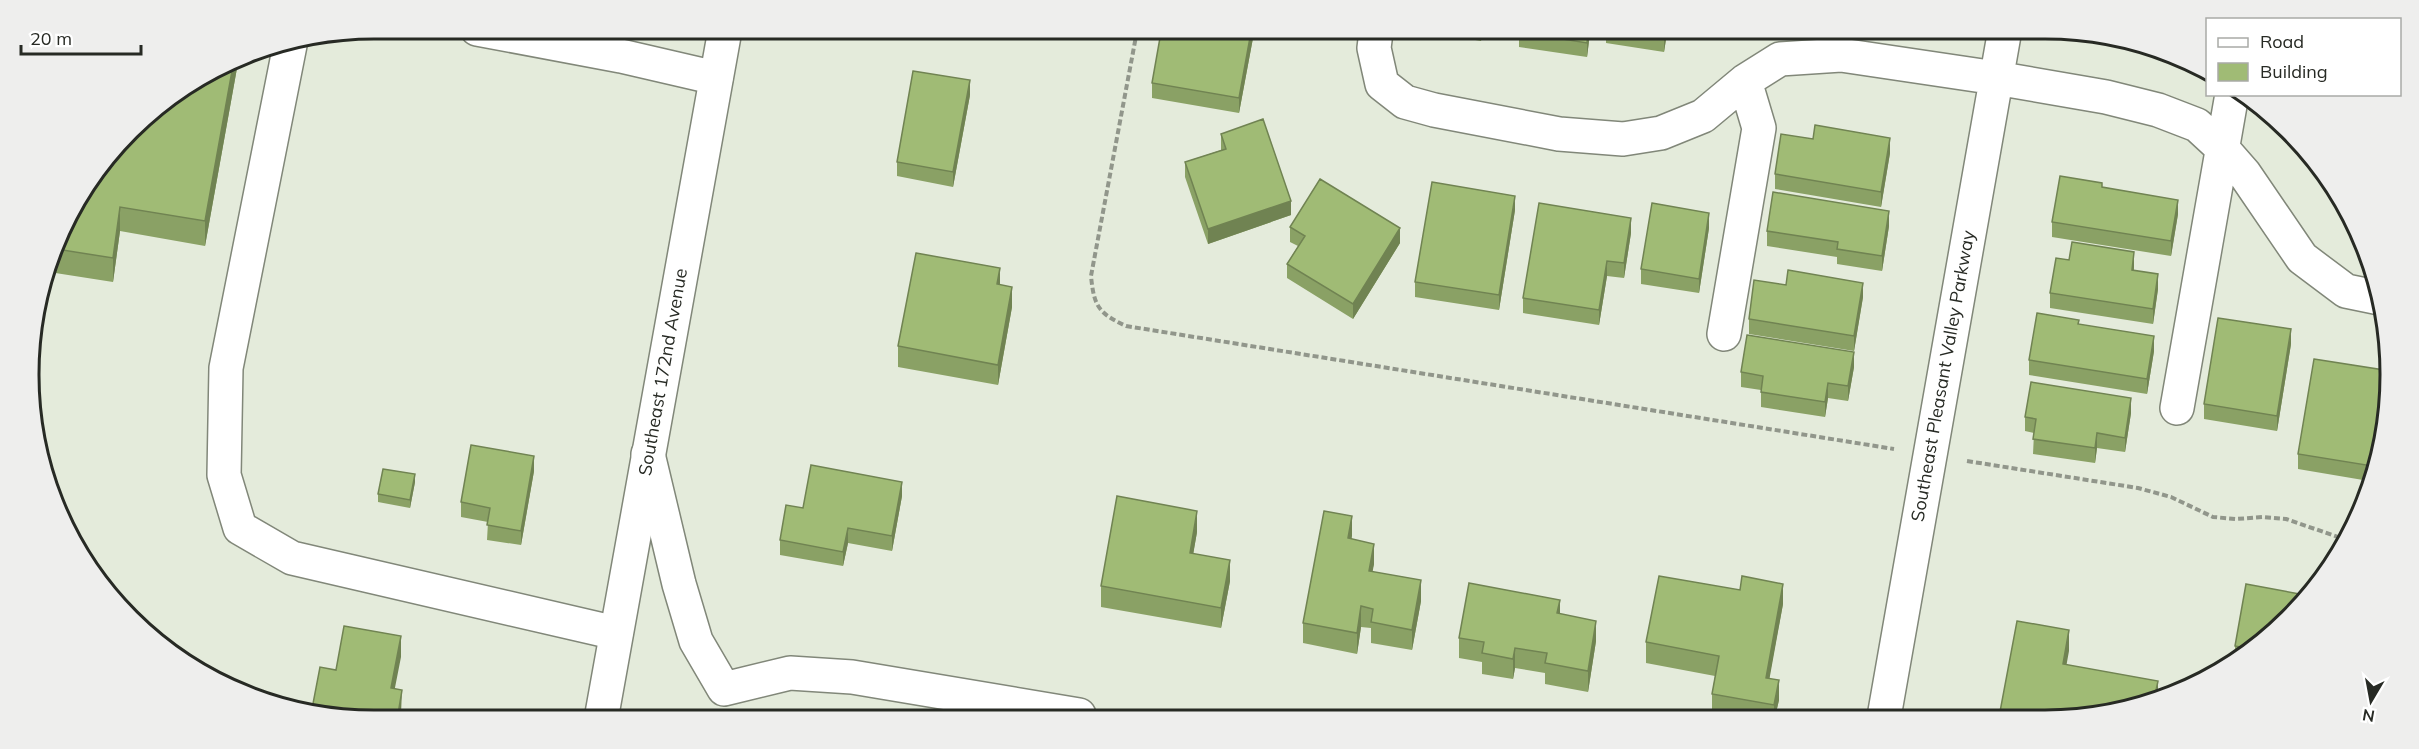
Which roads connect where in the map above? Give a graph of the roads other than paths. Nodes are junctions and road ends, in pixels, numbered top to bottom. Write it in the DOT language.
graph roads {
  1 [pos="530,39"];
  2 [pos="723,39"];
  3 [pos="1375,39"];
  4 [pos="2003,39"];
  5 [pos="1776,46"];
  6 [pos="289,50"];
  7 [pos="716,78"];
  8 [pos="1996,78"];
  9 [pos="1745,81"];
  10 [pos="2232,96"];
  11 [pos="2223,149"];
  12 [pos="2371,296"];
  13 [pos="1724,334"];
  14 [pos="2177,408"];
  15 [pos="648,454"];
  16 [pos="616,633"];
  17 [pos="603,710"];
  18 [pos="1044,710"];
  19 [pos="1885,710"];
  1 -- 7 [label="street"];
  2 -- 7 [label="street, Southeast 172nd Avenue"];
  3 -- 9 [label="street"];
  4 -- 8 [label="street, Southeast Pleasant Valley Parkway"];
  5 -- 8 [label="street"];
  5 -- 9 [label="street"];
  6 -- 16 [label="street"];
  7 -- 15 [label="street, Southeast 172nd Avenue"];
  8 -- 11 [label="street"];
  8 -- 19 [label="street, Southeast Pleasant Valley Parkway"];
  9 -- 13 [label="street"];
  10 -- 11 [label="street"];
  11 -- 12 [label="street"];
  11 -- 14 [label="street"];
  15 -- 16 [label="street, Southeast 172nd Avenue"];
  15 -- 18 [label="street"];
  16 -- 17 [label="street, Southeast 172nd Avenue"];
}
